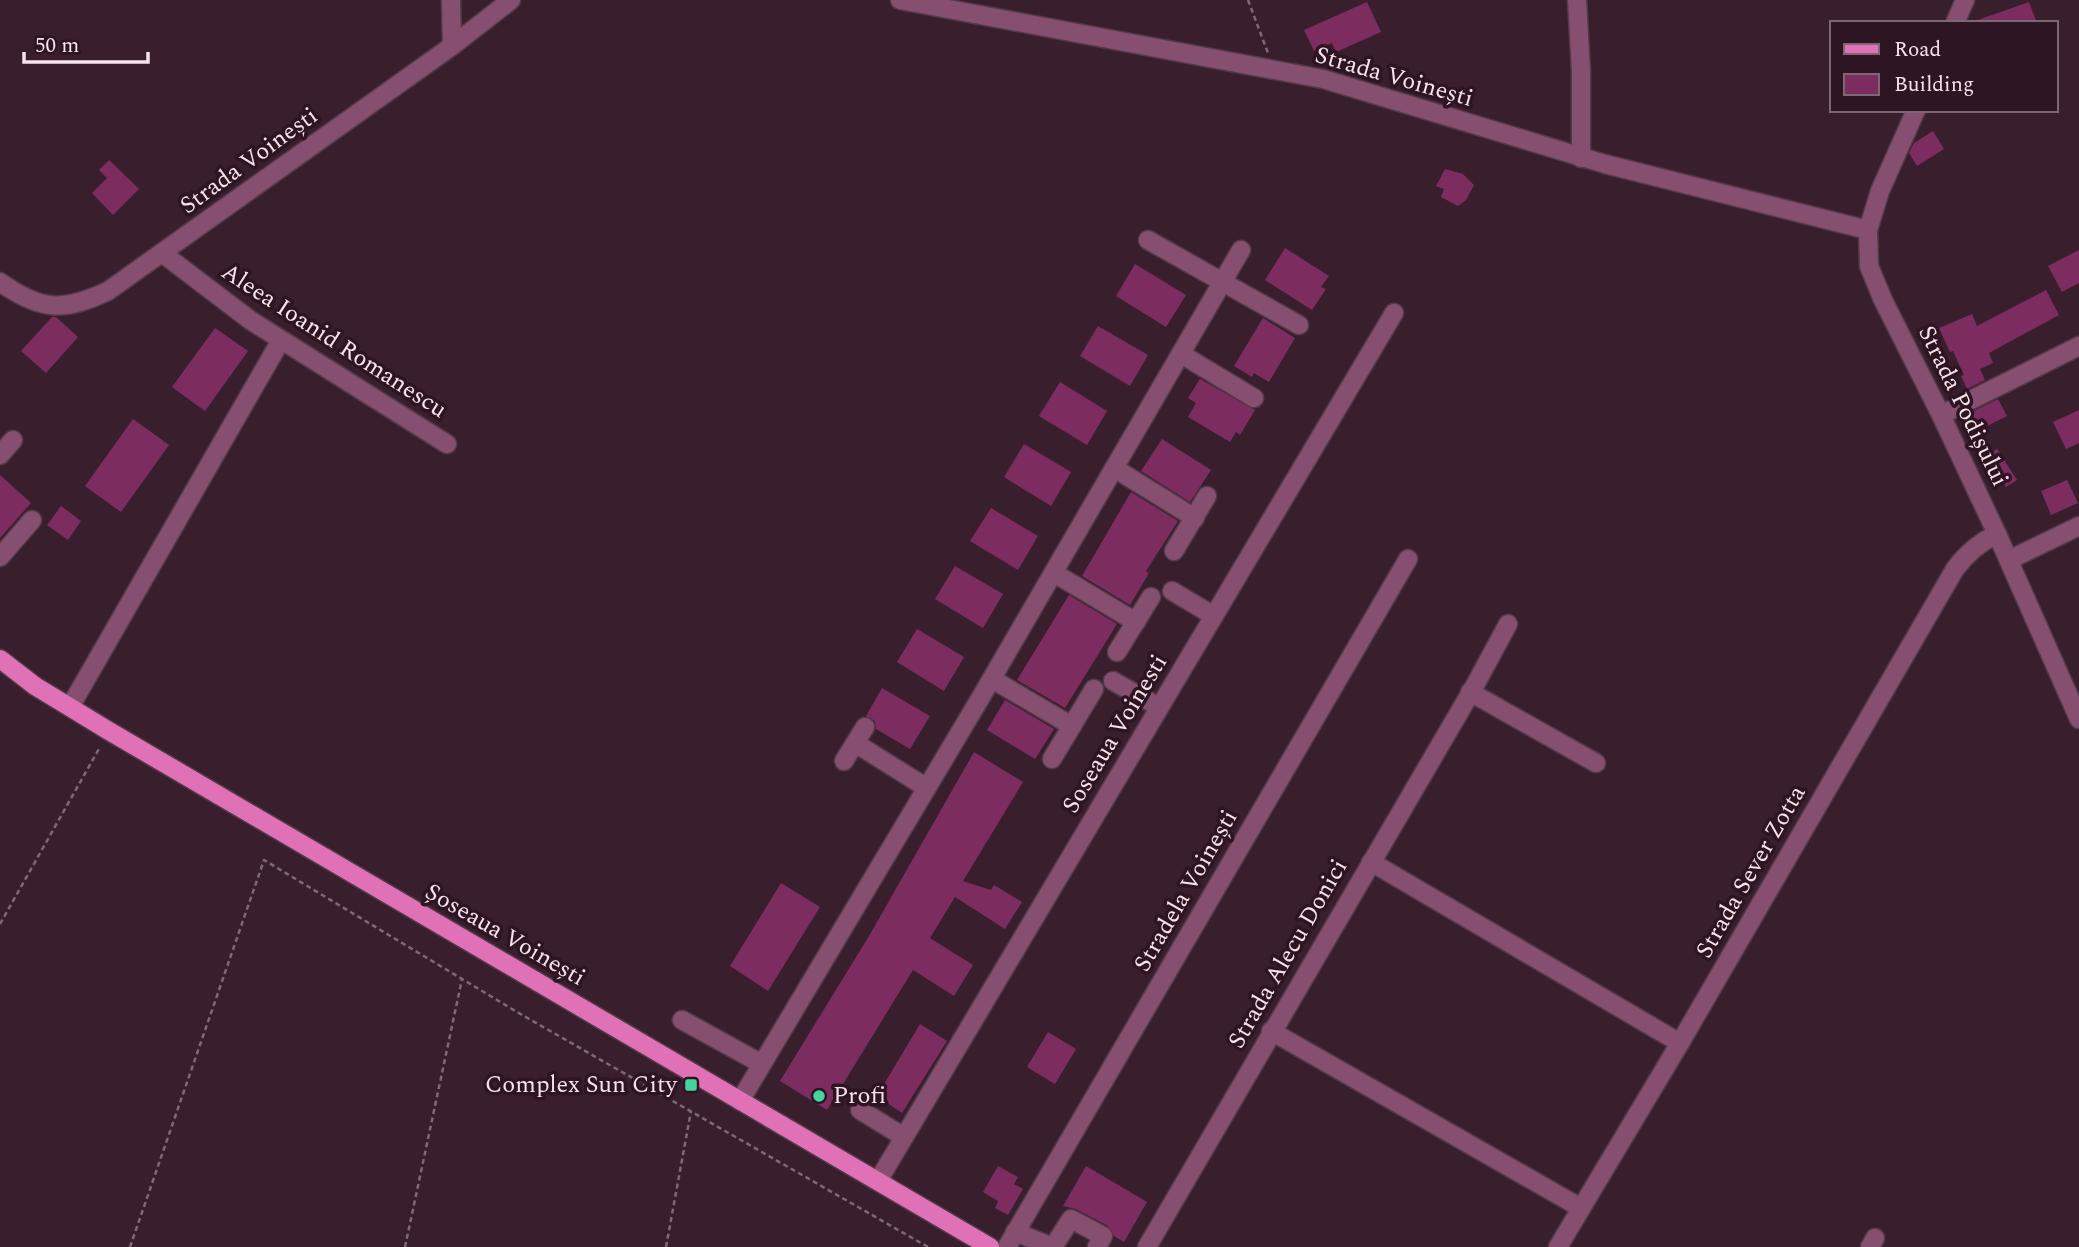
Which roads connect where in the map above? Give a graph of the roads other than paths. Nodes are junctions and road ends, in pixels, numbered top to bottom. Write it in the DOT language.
graph roads {
  1 [pos="451,0"];
  2 [pos="511,0"];
  3 [pos="900,0"];
  4 [pos="1577,0"];
  5 [pos="1965,0"];
  6 [pos="1956,21"];
  7 [pos="452,46"];
  8 [pos="1915,112"];
  9 [pos="1581,158"];
  10 [pos="1868,230"];
  11 [pos="1148,240"];
  12 [pos="1241,250"];
  13 [pos="162,253"];
  14 [pos="0,282"];
  15 [pos="1223,282"];
  16 [pos="1394,313"];
  17 [pos="1299,324"];
  18 [pos="281,340"];
  19 [pos="2079,346"];
  20 [pos="1181,354"];
  21 [pos="1254,398"];
  22 [pos="1941,415"];
  23 [pos="13,440"];
  24 [pos="447,444"];
  25 [pos="0,455"];
  26 [pos="1114,468"];
  27 [pos="1208,496"];
  28 [pos="1195,518"];
  29 [pos="32,520"];
  30 [pos="2079,526"];
  31 [pos="1997,534"];
  32 [pos="1174,551"];
  33 [pos="0,557"];
  34 [pos="1408,559"];
  35 [pos="2009,560"];
  36 [pos="1054,573"];
  37 [pos="1172,591"];
  38 [pos="1151,597"];
  39 [pos="1214,616"];
  40 [pos="1136,622"];
  41 [pos="1508,624"];
  42 [pos="1117,652"];
  43 [pos="0,659"];
  44 [pos="992,679"];
  45 [pos="1113,681"];
  46 [pos="1094,689"];
  47 [pos="1472,689"];
  48 [pos="70,707"];
  49 [pos="1160,707"];
  50 [pos="2079,719"];
  51 [pos="1072,726"];
  52 [pos="865,727"];
  53 [pos="855,743"];
  54 [pos="1052,759"];
  55 [pos="844,761"];
  56 [pos="1596,763"];
  57 [pos="927,788"];
  58 [pos="1371,862"];
  59 [pos="682,1020"];
  60 [pos="1271,1031"];
  61 [pos="1680,1043"];
  62 [pos="762,1064"];
  63 [pos="740,1101"];
  64 [pos="860,1110"];
  65 [pos="904,1137"];
  66 [pos="878,1181"];
  67 [pos="1581,1208"];
  68 [pos="1011,1240"];
  69 [pos="989,1247"];
  70 [pos="1053,1247"];
  71 [pos="1097,1247"];
  72 [pos="1147,1247"];
  73 [pos="1558,1247"];
  1 -- 7 [label="street"];
  2 -- 7 [label="street, Strada Voinești"];
  3 -- 9 [label="street, Strada Voinești"];
  4 -- 9 [label="street"];
  5 -- 6 [label="street"];
  7 -- 13 [label="street, Strada Voinești"];
  8 -- 10 [label="street, Strada Podișului"];
  9 -- 10 [label="street, Strada Voinești"];
  10 -- 22 [label="street, Strada Podișului"];
  11 -- 15 [label="street"];
  12 -- 15 [label="street"];
  13 -- 14 [label="street, Strada Voinești"];
  13 -- 18 [label="street, Aleea Ioanid Romanescu"];
  15 -- 17 [label="street"];
  15 -- 20 [label="street"];
  16 -- 39 [label="street, Soseaua Voinesti"];
  18 -- 24 [label="street, Aleea Ioanid Romanescu"];
  18 -- 48 [label="street"];
  19 -- 22 [label="street"];
  20 -- 21 [label="street"];
  20 -- 26 [label="street"];
  22 -- 31 [label="street, Strada Podișului"];
  23 -- 25 [label="street"];
  26 -- 28 [label="street"];
  26 -- 36 [label="street"];
  27 -- 28 [label="street"];
  28 -- 32 [label="street"];
  29 -- 33 [label="street"];
  30 -- 35 [label="street"];
  31 -- 35 [label="street, Strada Podișului"];
  31 -- 61 [label="street, Strada Sever Zotta"];
  34 -- 68 [label="street, Stradela Voinești"];
  35 -- 50 [label="street, Strada Podișului"];
  36 -- 40 [label="street"];
  36 -- 44 [label="street"];
  37 -- 39 [label="street"];
  38 -- 40 [label="street"];
  39 -- 49 [label="street, Soseaua Voinesti"];
  40 -- 42 [label="street"];
  41 -- 47 [label="street, Strada Alecu Donici"];
  43 -- 48 [label="main road, Șoseaua Voinești"];
  44 -- 51 [label="street"];
  44 -- 57 [label="street"];
  45 -- 49 [label="street"];
  46 -- 51 [label="street"];
  47 -- 56 [label="street"];
  47 -- 58 [label="street, Strada Alecu Donici"];
  48 -- 63 [label="main road, Șoseaua Voinești"];
  49 -- 65 [label="street, Soseaua Voinesti"];
  51 -- 54 [label="street"];
  52 -- 53 [label="street"];
  53 -- 55 [label="street"];
  53 -- 57 [label="street"];
  57 -- 62 [label="street"];
  58 -- 60 [label="street, Strada Alecu Donici"];
  58 -- 61 [label="street"];
  59 -- 62 [label="street"];
  60 -- 67 [label="street"];
  60 -- 72 [label="street, Strada Alecu Donici"];
  61 -- 67 [label="street, Strada Sever Zotta"];
  62 -- 63 [label="street"];
  63 -- 66 [label="main road, Șoseaua Voinești"];
  64 -- 65 [label="street"];
  65 -- 66 [label="street, Soseaua Voinesti"];
  66 -- 69 [label="main road, Șoseaua Voinești"];
  67 -- 73 [label="street, Strada Sever Zotta"];
  68 -- 70 [label="street"];
  70 -- 71 [label="street"];
}
